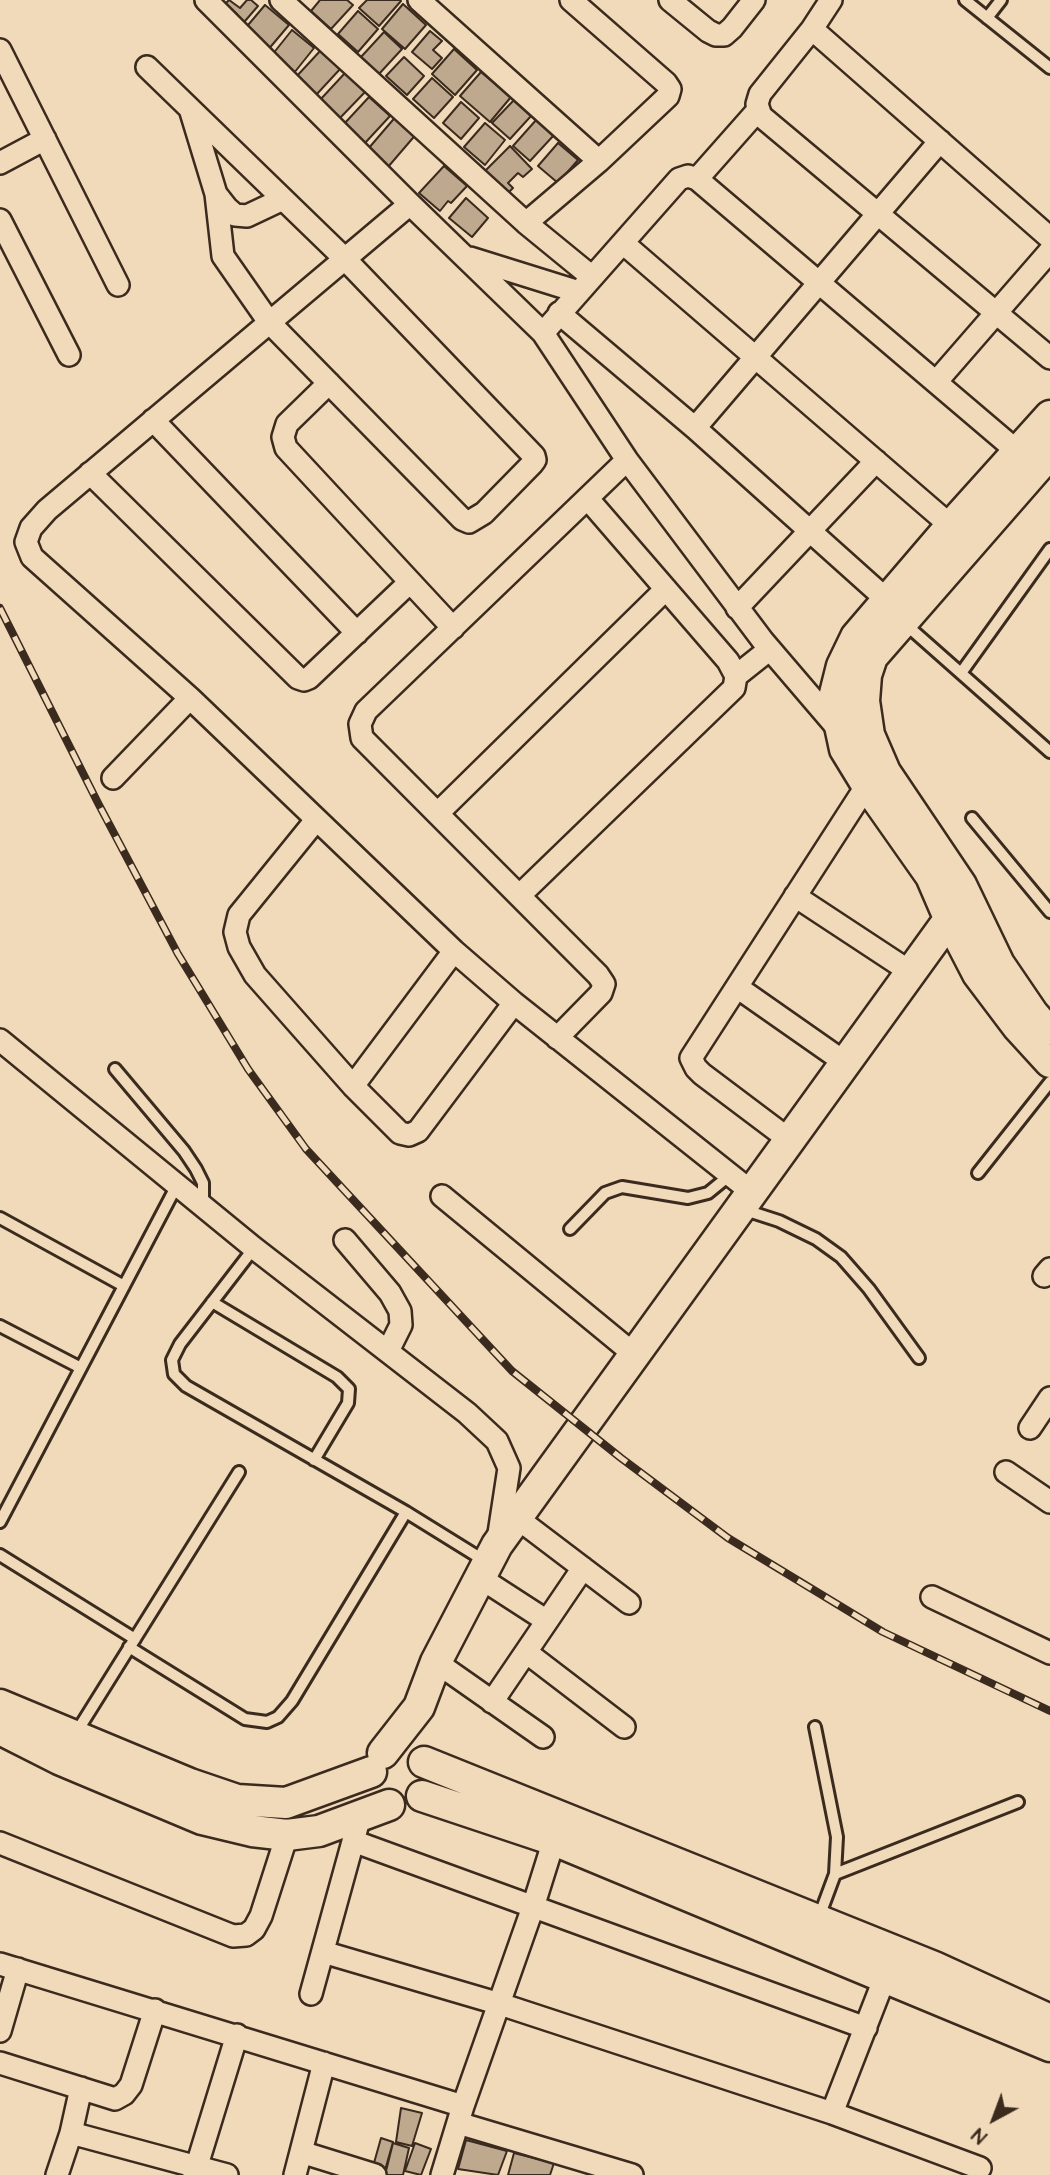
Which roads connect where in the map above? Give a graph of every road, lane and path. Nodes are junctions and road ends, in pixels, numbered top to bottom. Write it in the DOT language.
graph roads {
  1 [pos="206,0"];
  2 [pos="281,0"];
  3 [pos="419,0"];
  4 [pos="570,0"];
  5 [pos="670,0"];
  6 [pos="754,0"];
  7 [pos="831,0"];
  8 [pos="965,0"];
  9 [pos="1002,0"];
  10 [pos="988,18"];
  11 [pos="812,29"];
  12 [pos="0,50"];
  13 [pos="147,66"];
  14 [pos="1050,68"];
  15 [pos="757,104"];
  16 [pos="190,109"];
  17 [pos="45,139"];
  18 [pos="940,141"];
  19 [pos="599,161"];
  20 [pos="0,163"];
  21 [pos="697,179"];
  22 [pos="216,194"];
  23 [pos="284,199"];
  24 [pos="410,204"];
  25 [pos="878,213"];
  26 [pos="0,220"];
  27 [pos="526,223"];
  28 [pos="1050,238"];
  29 [pos="623,243"];
  30 [pos="1050,251"];
  31 [pos="464,256"];
  32 [pos="344,258"];
  33 [pos="819,283"];
  34 [pos="118,285"];
  35 [pos="585,285"];
  36 [pos="559,313"];
  37 [pos="998,314"];
  38 [pos="269,322"];
  39 [pos="543,333"];
  40 [pos="69,355"];
  41 [pos="755,357"];
  42 [pos="1050,358"];
  43 [pos="936,382"];
  44 [pos="329,383"];
  45 [pos="1050,416"];
  46 [pos="153,420"];
  47 [pos="695,428"];
  48 [pos="1018,452"];
  49 [pos="1050,453"];
  50 [pos="627,460"];
  51 [pos="876,461"];
  52 [pos="90,473"];
  53 [pos="588,499"];
  54 [pos="951,526"];
  55 [pos="809,531"];
  56 [pos="1050,549"];
  57 [pos="410,582"];
  58 [pos="666,589"];
  59 [pos="737,608"];
  60 [pos="895,611"];
  61 [pos="453,628"];
  62 [pos="357,633"];
  63 [pos="770,649"];
  64 [pos="961,673"];
  65 [pos="736,676"];
  66 [pos="190,698"];
  67 [pos="840,731"];
  68 [pos="1050,752"];
  69 [pos="875,753"];
  70 [pos="113,778"];
  71 [pos="867,785"];
  72 [pos="438,813"];
  73 [pos="972,818"];
  74 [pos="316,820"];
  75 [pos="520,895"];
  76 [pos="795,896"];
  77 [pos="958,908"];
  78 [pos="1050,912"];
  79 [pos="454,951"];
  80 [pos="912,973"];
  81 [pos="737,987"];
  82 [pos="514,1003"];
  83 [pos="1050,1032"];
  84 [pos="557,1038"];
  85 [pos="4,1047"];
  86 [pos="1050,1062"];
  87 [pos="847,1064"];
  88 [pos="115,1069"];
  89 [pos="1050,1082"];
  90 [pos="353,1086"];
  91 [pos="791,1141"];
  92 [pos="978,1173"];
  93 [pos="177,1185"];
  94 [pos="742,1193"];
  95 [pos="442,1196"];
  96 [pos="203,1206"];
  97 [pos="0,1218"];
  98 [pos="570,1229"];
  99 [pos="345,1240"];
  100 [pos="254,1248"];
  101 [pos="124,1286"];
  102 [pos="212,1302"];
  103 [pos="0,1326"];
  104 [pos="388,1350"];
  105 [pos="635,1355"];
  106 [pos="919,1358"];
  107 [pos="81,1368"];
  108 [pos="1050,1398"];
  109 [pos="1030,1428"];
  110 [pos="314,1460"];
  111 [pos="239,1472"];
  112 [pos="1006,1472"];
  113 [pos="1050,1502"];
  114 [pos="406,1512"];
  115 [pos="517,1518"];
  116 [pos="0,1522"];
  117 [pos="0,1555"];
  118 [pos="488,1562"];
  119 [pos="583,1568"];
  120 [pos="932,1597"];
  121 [pos="629,1603"];
  122 [pos="547,1621"];
  123 [pos="132,1643"];
  124 [pos="526,1652"];
  125 [pos="1050,1654"];
  126 [pos="436,1662"];
  127 [pos="492,1702"];
  128 [pos="0,1705"];
  129 [pos="419,1707"];
  130 [pos="624,1727"];
  131 [pos="816,1727"];
  132 [pos="0,1730"];
  133 [pos="543,1737"];
  134 [pos="66,1748"];
  135 [pos="421,1758"];
  136 [pos="377,1763"];
  137 [pos="422,1796"];
  138 [pos="1018,1802"];
  139 [pos="389,1805"];
  140 [pos="356,1829"];
  141 [pos="287,1835"];
  142 [pos="554,1840"];
  143 [pos="0,1843"];
  144 [pos="835,1874"];
  145 [pos="533,1907"];
  146 [pos="818,1920"];
  147 [pos="323,1951"];
  148 [pos="9,1966"];
  149 [pos="886,1978"];
  150 [pos="312,1994"];
  151 [pos="500,2004"];
  152 [pos="155,2010"];
  153 [pos="1050,2020"];
  154 [pos="866,2028"];
  155 [pos="0,2031"];
  156 [pos="237,2035"];
  157 [pos="1050,2046"];
  158 [pos="0,2063"];
  159 [pos="324,2063"];
  160 [pos="81,2088"];
  161 [pos="832,2113"];
  162 [pos="460,2115"];
  163 [pos="71,2133"];
  164 [pos="301,2152"];
  165 [pos="569,2166"];
  166 [pos="980,2168"];
  167 [pos="196,2171"];
  168 [pos="57,2175"];
  169 [pos="227,2175"];
  170 [pos="295,2175"];
  171 [pos="375,2175"];
  172 [pos="442,2175"];
  173 [pos="632,2175"];
  1 -- 24 [label="street"];
  2 -- 27 [label="street"];
  3 -- 19 [label="street"];
  4 -- 19 [label="street"];
  5 -- 6 [label="street"];
  7 -- 11 [label="street"];
  8 -- 10 [label="lane"];
  9 -- 10 [label="lane"];
  10 -- 14 [label="lane"];
  11 -- 15 [label="street"];
  11 -- 18 [label="street"];
  12 -- 17 [label="street"];
  13 -- 16 [label="street"];
  15 -- 21 [label="street"];
  15 -- 25 [label="street"];
  16 -- 22 [label="street"];
  16 -- 23 [label="street"];
  17 -- 20 [label="street"];
  17 -- 34 [label="street"];
  18 -- 25 [label="street"];
  18 -- 28 [label="street"];
  19 -- 27 [label="street"];
  21 -- 29 [label="street"];
  21 -- 33 [label="street"];
  22 -- 23 [label="street"];
  22 -- 38 [label="street"];
  23 -- 32 [label="street"];
  24 -- 31 [label="street"];
  24 -- 32 [label="street"];
  25 -- 33 [label="street"];
  25 -- 37 [label="street"];
  26 -- 40 [label="street"];
  27 -- 35 [label="street"];
  29 -- 35 [label="street"];
  29 -- 41 [label="street"];
  30 -- 37 [label="street"];
  31 -- 35 [label="street"];
  31 -- 39 [label="street"];
  32 -- 38 [label="street"];
  32 -- 44 [label="street"];
  33 -- 41 [label="street"];
  33 -- 43 [label="street"];
  35 -- 36 [label="street"];
  36 -- 39 [label="street"];
  36 -- 47 [label="street"];
  37 -- 42 [label="street"];
  37 -- 43 [label="street"];
  38 -- 44 [label="street"];
  38 -- 46 [label="street"];
  39 -- 50 [label="street"];
  41 -- 47 [label="street"];
  41 -- 51 [label="street"];
  43 -- 48 [label="street"];
  44 -- 57 [label="street"];
  45 -- 48 [label="main road"];
  46 -- 52 [label="street"];
  46 -- 62 [label="street"];
  47 -- 55 [label="street"];
  48 -- 54 [label="main road"];
  49 -- 60 [label="main road"];
  50 -- 53 [label="street"];
  50 -- 59 [label="street"];
  51 -- 54 [label="street"];
  51 -- 55 [label="street"];
  52 -- 62 [label="street"];
  52 -- 66 [label="street"];
  53 -- 58 [label="street"];
  53 -- 61 [label="street"];
  54 -- 60 [label="main road"];
  55 -- 59 [label="street"];
  55 -- 60 [label="street"];
  56 -- 64 [label="lane"];
  57 -- 61 [label="street"];
  57 -- 62 [label="street"];
  58 -- 65 [label="street"];
  58 -- 72 [label="street"];
  59 -- 63 [label="street"];
  60 -- 64 [label="lane"];
  60 -- 67 [label="main road"];
  60 -- 69 [label="main road"];
  61 -- 72 [label="street"];
  63 -- 65 [label="street"];
  63 -- 67 [label="street"];
  64 -- 68 [label="lane"];
  65 -- 75 [label="street"];
  66 -- 70 [label="street"];
  66 -- 74 [label="street"];
  67 -- 69 [label="street"];
  67 -- 71 [label="main road"];
  69 -- 77 [label="main road"];
  71 -- 76 [label="street"];
  71 -- 77 [label="main road"];
  72 -- 75 [label="street"];
  73 -- 78 [label="lane"];
  74 -- 79 [label="street"];
  74 -- 90 [label="street"];
  75 -- 84 [label="street"];
  76 -- 80 [label="street"];
  76 -- 81 [label="street"];
  77 -- 80 [label="main road"];
  77 -- 83 [label="main road"];
  77 -- 86 [label="main road"];
  79 -- 82 [label="street"];
  79 -- 90 [label="street"];
  80 -- 87 [label="main road"];
  81 -- 87 [label="street"];
  81 -- 91 [label="street"];
  82 -- 84 [label="street"];
  82 -- 90 [label="street"];
  84 -- 94 [label="street"];
  85 -- 93 [label="street"];
  87 -- 91 [label="main road"];
  88 -- 96 [label="lane"];
  89 -- 92 [label="lane"];
  91 -- 94 [label="main road"];
  93 -- 96 [label="street"];
  93 -- 101 [label="lane"];
  94 -- 98 [label="lane"];
  94 -- 105 [label="main road"];
  94 -- 106 [label="lane"];
  95 -- 105 [label="street"];
  96 -- 100 [label="street"];
  97 -- 101 [label="lane"];
  99 -- 104 [label="street"];
  100 -- 102 [label="lane"];
  100 -- 104 [label="street"];
  101 -- 107 [label="lane"];
  102 -- 110 [label="lane"];
  102 -- 110 [label="lane"];
  103 -- 107 [label="lane"];
  104 -- 118 [label="street"];
  105 -- 115 [label="main road"];
  107 -- 116 [label="lane"];
  108 -- 109 [label="street"];
  110 -- 114 [label="lane"];
  111 -- 123 [label="lane"];
  112 -- 113 [label="street"];
  114 -- 118 [label="lane"];
  114 -- 123 [label="lane"];
  115 -- 118 [label="main road"];
  115 -- 119 [label="street"];
  117 -- 123 [label="lane"];
  118 -- 122 [label="street"];
  118 -- 126 [label="main road"];
  119 -- 121 [label="street"];
  119 -- 122 [label="street"];
  120 -- 125 [label="street"];
  122 -- 124 [label="street"];
  123 -- 134 [label="lane"];
  124 -- 127 [label="street"];
  124 -- 130 [label="street"];
  126 -- 127 [label="street"];
  126 -- 129 [label="main road"];
  127 -- 133 [label="street"];
  128 -- 134 [label="main road"];
  129 -- 135 [label="main road"];
  129 -- 136 [label="main road"];
  131 -- 144 [label="lane"];
  132 -- 134 [label="main road"];
  134 -- 136 [label="main road"];
  134 -- 141 [label="main road"];
  135 -- 136 [label="main road"];
  135 -- 137 [label="main road"];
  135 -- 146 [label="main road"];
  136 -- 139 [label="main road"];
  137 -- 139 [label="main road"];
  137 -- 142 [label="main road"];
  138 -- 144 [label="lane"];
  139 -- 140 [label="main road"];
  140 -- 141 [label="main road"];
  140 -- 145 [label="street"];
  140 -- 147 [label="street"];
  141 -- 143 [label="street"];
  142 -- 145 [label="street"];
  142 -- 149 [label="main road"];
  144 -- 146 [label="lane"];
  145 -- 151 [label="street"];
  145 -- 154 [label="street"];
  146 -- 153 [label="main road"];
  147 -- 150 [label="street"];
  147 -- 151 [label="street"];
  148 -- 152 [label="street"];
  148 -- 155 [label="street"];
  149 -- 154 [label="street"];
  149 -- 157 [label="main road"];
  151 -- 161 [label="street"];
  151 -- 162 [label="street"];
  152 -- 156 [label="street"];
  152 -- 160 [label="street"];
  154 -- 161 [label="street"];
  156 -- 159 [label="street"];
  156 -- 167 [label="street"];
  158 -- 160 [label="street"];
  159 -- 162 [label="street"];
  159 -- 164 [label="street"];
  160 -- 163 [label="street"];
  161 -- 166 [label="street"];
  162 -- 165 [label="street"];
  162 -- 172 [label="street"];
  163 -- 167 [label="street"];
  163 -- 168 [label="street"];
  164 -- 170 [label="street"];
  164 -- 171 [label="street"];
  165 -- 173 [label="street"];
  167 -- 169 [label="street"];
}
